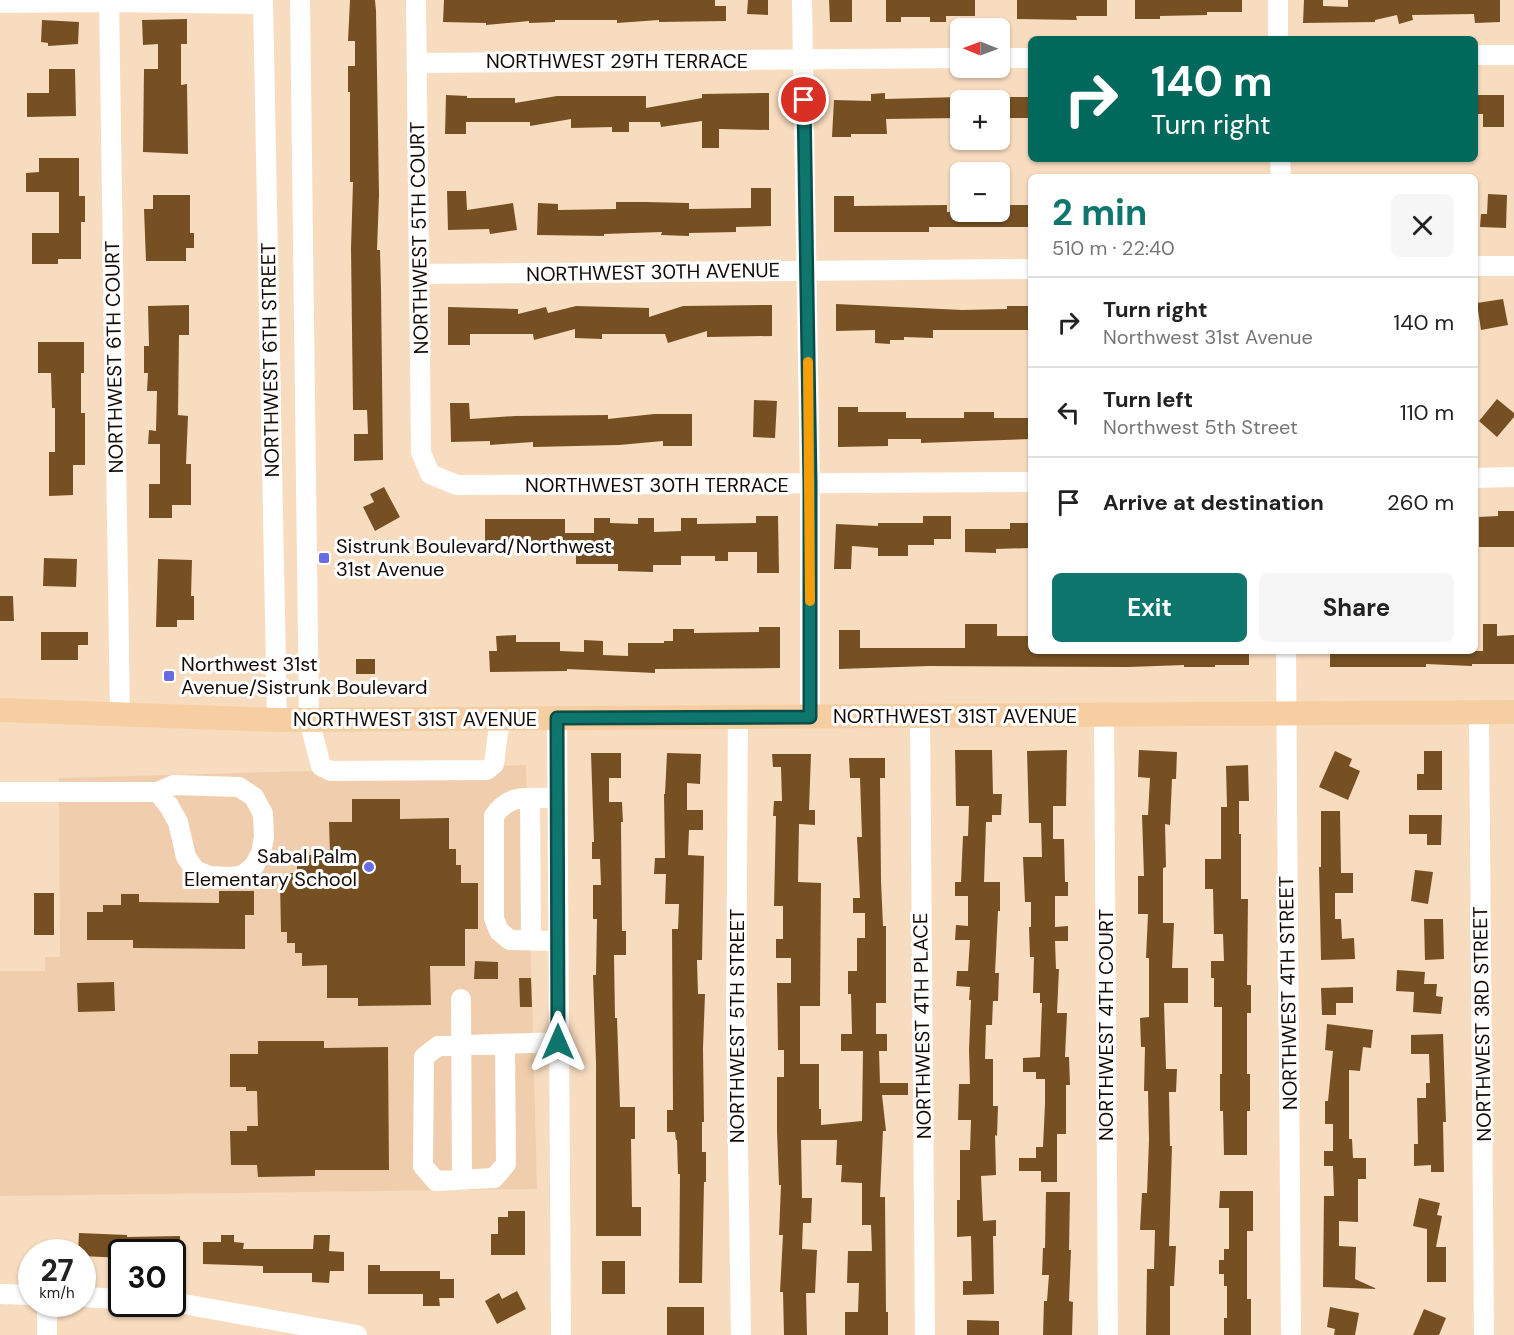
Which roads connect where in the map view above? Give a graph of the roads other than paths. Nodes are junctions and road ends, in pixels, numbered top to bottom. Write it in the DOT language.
graph roads {
  1 [pos="300,0"];
  2 [pos="416,0"];
  3 [pos="802,0"];
  4 [pos="1278,0"];
  5 [pos="109,1"];
  6 [pos="263,2"];
  7 [pos="0,3"];
  8 [pos="1278,36"];
  9 [pos="1478,55"];
  10 [pos="1514,55"];
  11 [pos="950,58"];
  12 [pos="1010,58"];
  13 [pos="1028,58"];
  14 [pos="803,60"];
  15 [pos="417,63"];
  16 [pos="1478,266"];
  17 [pos="1514,266"];
  18 [pos="1028,268"];
  19 [pos="806,271"];
  20 [pos="420,274"];
  21 [pos="430,474"];
  22 [pos="1514,477"];
  23 [pos="1478,478"];
  24 [pos="1028,482"];
  25 [pos="810,484"];
  26 [pos="1286,654"];
  27 [pos="0,710"];
  28 [pos="1479,712"];
  29 [pos="1514,712"];
  30 [pos="120,714"];
  31 [pos="1286,714"];
  32 [pos="1104,715"];
  33 [pos="920,716"];
  34 [pos="738,717"];
  35 [pos="810,717"];
  36 [pos="500,718"];
  37 [pos="557,718"];
  38 [pos="277,720"];
  39 [pos="309,720"];
  40 [pos="0,792"];
  41 [pos="158,792"];
  42 [pos="556,798"];
  43 [pos="530,799"];
  44 [pos="531,940"];
  45 [pos="558,941"];
  46 [pos="461,999"];
  47 [pos="558,1042"];
  48 [pos="505,1044"];
  49 [pos="462,1045"];
  50 [pos="462,1179"];
  51 [pos="0,1294"];
  52 [pos="18,1295"];
  53 [pos="186,1304"];
  54 [pos="47,1317"];
  55 [pos="47,1335"];
  56 [pos="357,1335"];
  57 [pos="561,1335"];
  58 [pos="741,1335"];
  59 [pos="925,1335"];
  60 [pos="1108,1335"];
  61 [pos="1291,1335"];
  62 [pos="1484,1335"];
  1 -- 39 [label="street, NORTHWEST 6TH STREET"];
  2 -- 15 [label="street, NORTHWEST 5TH COURT"];
  3 -- 14 [label="street"];
  4 -- 8 [label="street"];
  5 -- 6 [label="street"];
  5 -- 7 [label="street"];
  5 -- 30 [label="street, NORTHWEST 6TH COURT"];
  6 -- 38 [label="street, NORTHWEST 6TH STREET"];
  9 -- 10 [label="street"];
  11 -- 14 [label="street, NORTHWEST 29TH TERRACE"];
  12 -- 13 [label="street"];
  14 -- 15 [label="street, NORTHWEST 29TH TERRACE"];
  14 -- 19 [label="street"];
  15 -- 20 [label="street, NORTHWEST 5TH COURT"];
  16 -- 17 [label="street"];
  18 -- 19 [label="street, NORTHWEST 30TH AVENUE"];
  19 -- 20 [label="street, NORTHWEST 30TH AVENUE"];
  19 -- 25 [label="street"];
  20 -- 21 [label="street, NORTHWEST 5TH COURT"];
  21 -- 25 [label="street, NORTHWEST 30TH TERRACE"];
  22 -- 23 [label="street"];
  24 -- 25 [label="street, NORTHWEST 30TH TERRACE"];
  25 -- 35 [label="street"];
  26 -- 31 [label="street, NORTHWEST 4TH STREET"];
  27 -- 30 [label="main road, NORTHWEST 31ST AVENUE"];
  28 -- 29 [label="main road, NORTHWEST 31ST AVENUE"];
  28 -- 31 [label="main road, NORTHWEST 31ST AVENUE"];
  28 -- 62 [label="street, NORTHWEST 3RD STREET"];
  30 -- 38 [label="main road, NORTHWEST 31ST AVENUE"];
  31 -- 32 [label="main road, NORTHWEST 31ST AVENUE"];
  31 -- 61 [label="street, NORTHWEST 4TH STREET"];
  32 -- 33 [label="main road, NORTHWEST 31ST AVENUE"];
  32 -- 60 [label="street, NORTHWEST 4TH COURT"];
  33 -- 35 [label="main road, NORTHWEST 31ST AVENUE"];
  33 -- 59 [label="street, NORTHWEST 4TH PLACE"];
  34 -- 35 [label="main road, NORTHWEST 31ST AVENUE"];
  34 -- 37 [label="main road, NORTHWEST 31ST AVENUE"];
  34 -- 58 [label="street, NORTHWEST 5TH STREET"];
  36 -- 37 [label="main road, NORTHWEST 31ST AVENUE"];
  36 -- 39 [label="main road, NORTHWEST 31ST AVENUE"];
  36 -- 39 [label="street, NORTHWEST 6TH STREET"];
  37 -- 42 [label="street"];
  38 -- 39 [label="main road, NORTHWEST 31ST AVENUE"];
  40 -- 41 [label="street"];
  41 -- 41 [label="street"];
  42 -- 43 [label="street"];
  42 -- 45 [label="street"];
  43 -- 44 [label="street"];
  43 -- 44 [label="street"];
  44 -- 45 [label="street"];
  45 -- 47 [label="street"];
  46 -- 49 [label="street"];
  47 -- 48 [label="street"];
  47 -- 57 [label="street"];
  48 -- 49 [label="street"];
  48 -- 50 [label="street"];
  49 -- 50 [label="street"];
  49 -- 50 [label="street"];
  51 -- 52 [label="street"];
  53 -- 56 [label="street"];
  54 -- 55 [label="street"];
}
